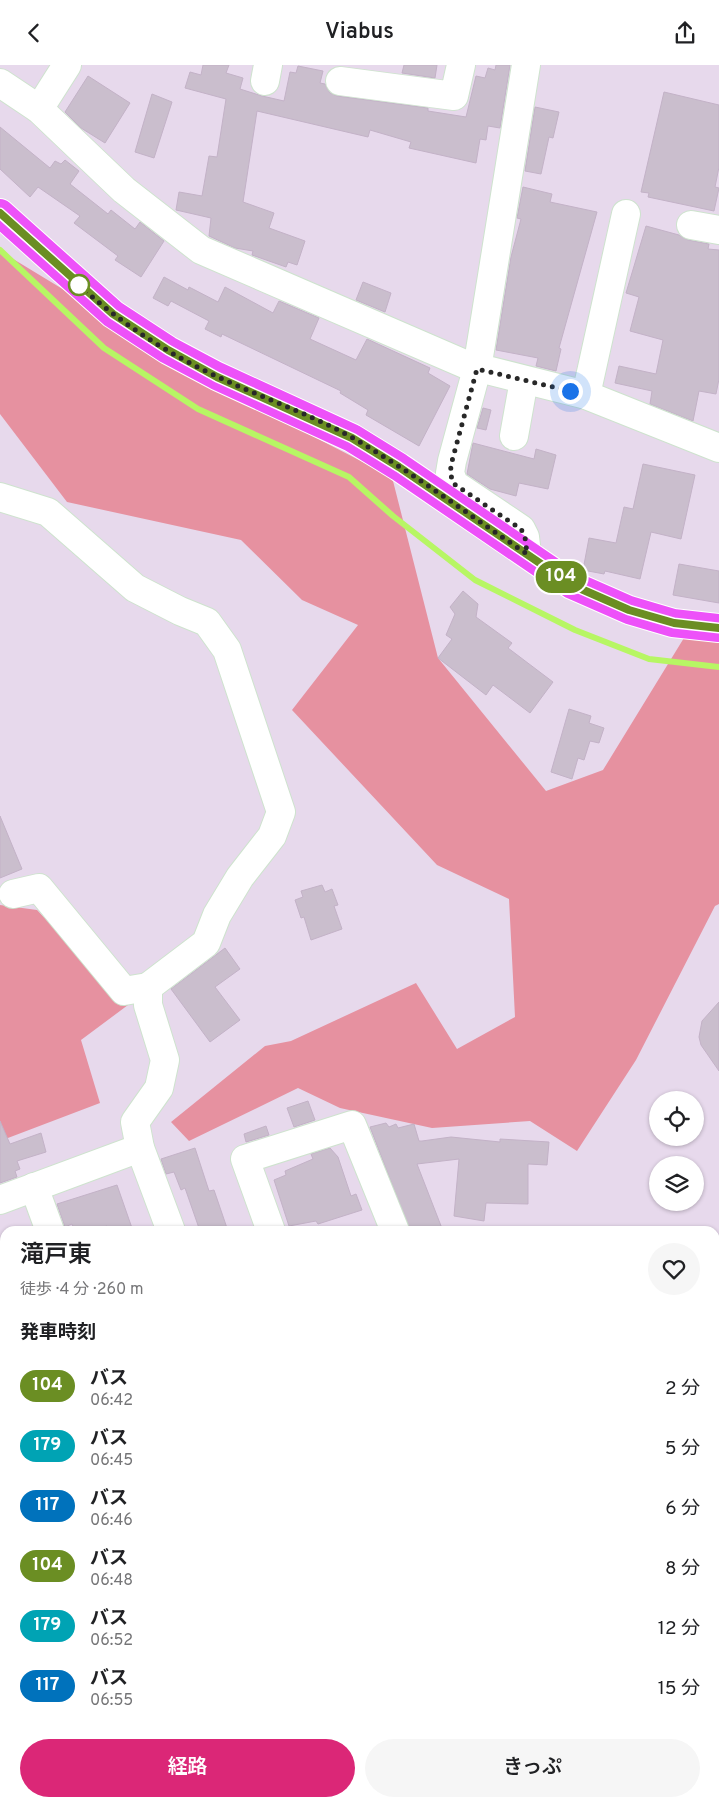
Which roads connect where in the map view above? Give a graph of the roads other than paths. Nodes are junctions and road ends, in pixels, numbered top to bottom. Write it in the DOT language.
graph roads {
  1 [pos="67,65"];
  2 [pos="461,65"];
  3 [pos="526,65"];
  4 [pos="340,81"];
  5 [pos="0,83"];
  6 [pos="39,109"];
  7 [pos="0,213"];
  8 [pos="626,214"];
  9 [pos="691,225"];
  10 [pos="719,231"];
  11 [pos="477,369"];
  12 [pos="524,380"];
  13 [pos="586,395"];
  14 [pos="514,436"];
  15 [pos="719,448"];
  16 [pos="0,497"];
  17 [pos="527,554"];
  18 [pos="719,628"];
  19 [pos="14,894"];
  20 [pos="148,987"];
  21 [pos="140,1148"];
  22 [pos="34,1187"];
  23 [pos="0,1200"];
  24 [pos="48,1226"];
  25 [pos="169,1226"];
  26 [pos="269,1226"];
  27 [pos="393,1226"];
  1 -- 6 [label="street"];
  2 -- 4 [label="street"];
  3 -- 11 [label="street"];
  5 -- 6 [label="street"];
  6 -- 11 [label="street"];
  7 -- 17 [label="main road"];
  8 -- 13 [label="street"];
  9 -- 10 [label="street"];
  11 -- 12 [label="street"];
  11 -- 17 [label="street"];
  12 -- 13 [label="street"];
  12 -- 14 [label="street"];
  13 -- 15 [label="street"];
  16 -- 20 [label="street"];
  17 -- 18 [label="main road"];
  19 -- 20 [label="street"];
  20 -- 21 [label="street"];
  21 -- 22 [label="street"];
  21 -- 25 [label="street"];
  22 -- 23 [label="street"];
  22 -- 24 [label="street"];
  26 -- 27 [label="street"];
}
